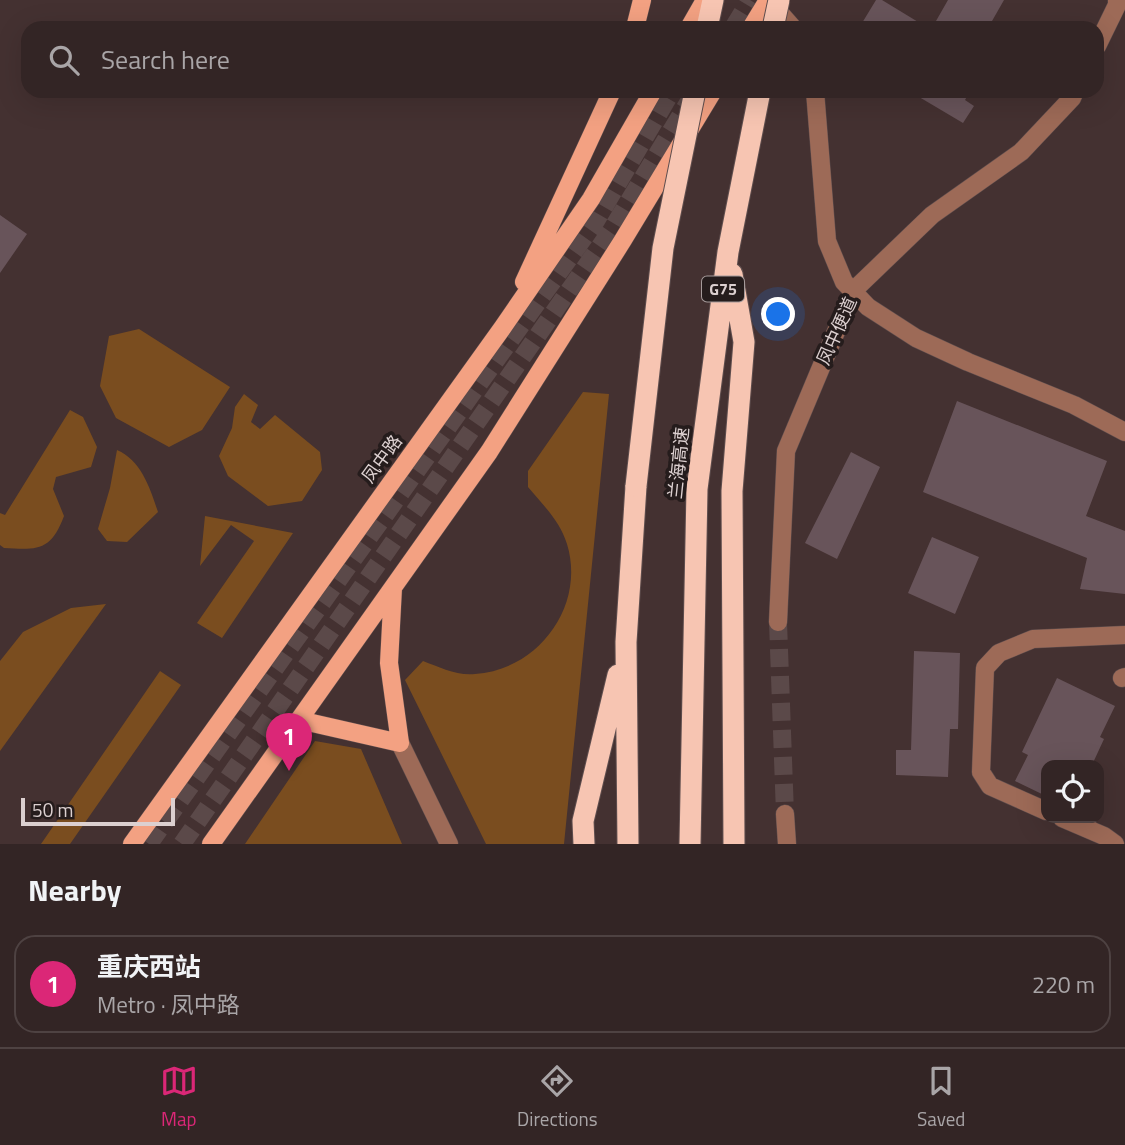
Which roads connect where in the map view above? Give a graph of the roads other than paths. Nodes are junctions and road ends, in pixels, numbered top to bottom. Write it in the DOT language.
graph roads {
  1 [pos="642,0"];
  2 [pos="705,0"];
  3 [pos="713,0"];
  4 [pos="768,0"];
  5 [pos="779,0"];
  6 [pos="1117,0"];
  7 [pos="637,21"];
  8 [pos="693,21"];
  9 [pos="709,21"];
  10 [pos="755,21"];
  11 [pos="774,21"];
  12 [pos="787,21"];
  13 [pos="1104,32"];
  14 [pos="609,98"];
  15 [pos="649,98"];
  16 [pos="694,98"];
  17 [pos="709,98"];
  18 [pos="760,98"];
  19 [pos="816,98"];
  20 [pos="1072,98"];
  21 [pos="728,253"];
  22 [pos="853,291"];
  23 [pos="503,327"];
  24 [pos="1125,432"];
  25 [pos="393,588"];
  26 [pos="778,622"];
  27 [pos="1125,635"];
  28 [pos="626,642"];
  29 [pos="299,720"];
  30 [pos="400,743"];
  31 [pos="1041,809"];
  32 [pos="785,814"];
  33 [pos="1074,823"];
  34 [pos="627,834"];
  35 [pos="690,839"];
  36 [pos="734,841"];
  37 [pos="132,844"];
  38 [pos="211,844"];
  39 [pos="449,844"];
  40 [pos="584,844"];
  41 [pos="787,844"];
  42 [pos="1115,844"];
  1 -- 7 [label="main road"];
  2 -- 8 [label="main road"];
  3 -- 9 [label="highway"];
  4 -- 10 [label="main road"];
  4 -- 12 [label="street"];
  5 -- 11 [label="highway, bridge"];
  6 -- 13 [label="street"];
  14 -- 23 [label="main road"];
  15 -- 23 [label="main road, 凤中路"];
  16 -- 28 [label="highway, bridge"];
  17 -- 25 [label="main road"];
  18 -- 21 [label="highway, 兰海高速 / G75"];
  19 -- 22 [label="street"];
  20 -- 22 [label="street, 凤中便道"];
  21 -- 35 [label="highway, 兰海高速 / G75"];
  21 -- 36 [label="highway"];
  22 -- 24 [label="street"];
  22 -- 26 [label="street, 凤中便道"];
  23 -- 37 [label="main road, 凤中路"];
  25 -- 29 [label="main road"];
  25 -- 30 [label="main road"];
  27 -- 31 [label="street"];
  28 -- 34 [label="highway"];
  28 -- 40 [label="highway"];
  29 -- 30 [label="main road"];
  29 -- 38 [label="main road"];
  30 -- 39 [label="street"];
  32 -- 41 [label="street"];
  33 -- 42 [label="street"];
}
